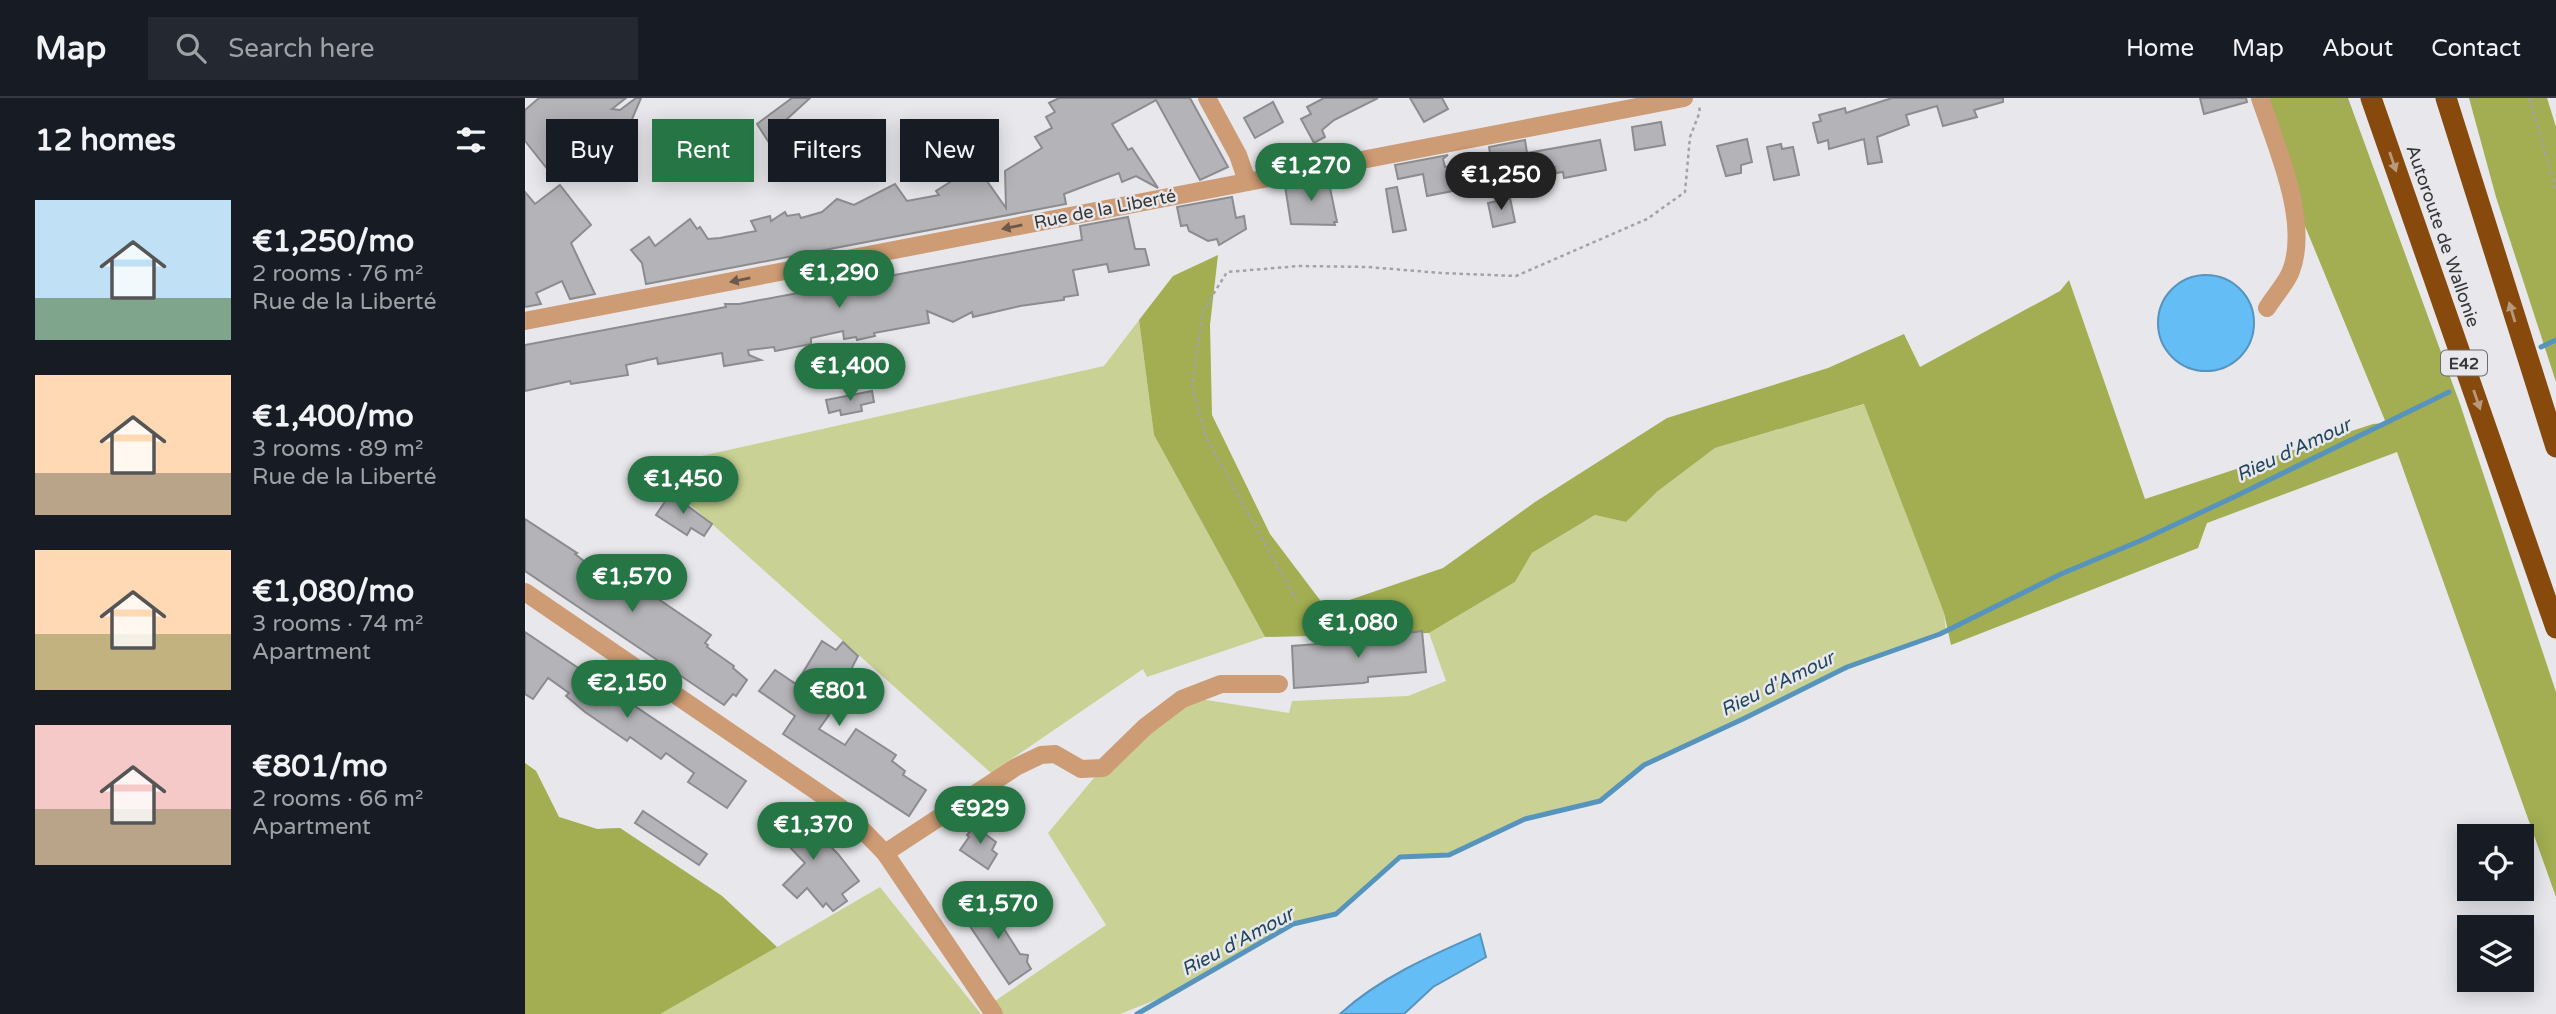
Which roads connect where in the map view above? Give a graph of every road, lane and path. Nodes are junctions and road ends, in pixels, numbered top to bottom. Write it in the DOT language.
graph roads {
  1 [pos="1207,98"];
  2 [pos="1684,98"];
  3 [pos="1699,98"];
  4 [pos="2260,98"];
  5 [pos="2371,98"];
  6 [pos="2446,98"];
  7 [pos="2529,98"];
  8 [pos="1247,181"];
  9 [pos="2556,189"];
  10 [pos="2267,307"];
  11 [pos="525,321"];
  12 [pos="2556,447"];
  13 [pos="525,592"];
  14 [pos="1297,601"];
  15 [pos="2556,628"];
  16 [pos="1279,684"];
  17 [pos="885,853"];
  18 [pos="994,1014"];
  1 -- 8 [label="street"];
  2 -- 8 [label="street, Rue de la Liberté"];
  3 -- 14 [label="path"];
  4 -- 10 [label="street"];
  5 -- 15 [label="highway, Autoroute de Wallonie / E42, one-way"];
  12 -- 6 [label="highway, one-way"];
  7 -- 9 [label="path"];
  8 -- 11 [label="street, Rue de la Liberté, one-way"];
  13 -- 17 [label="street"];
  16 -- 17 [label="street"];
  17 -- 18 [label="street"];
}
